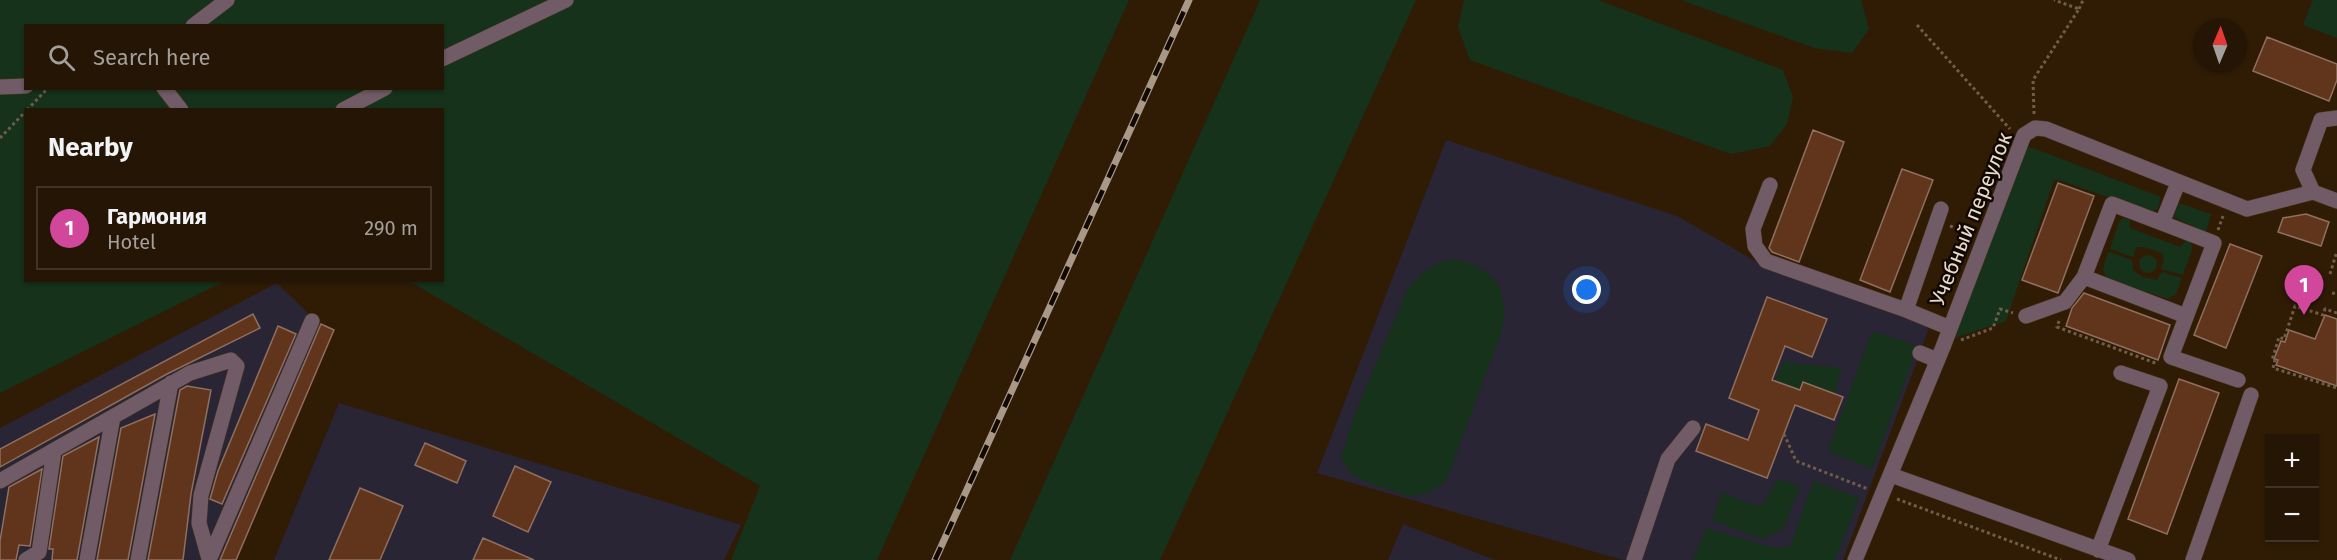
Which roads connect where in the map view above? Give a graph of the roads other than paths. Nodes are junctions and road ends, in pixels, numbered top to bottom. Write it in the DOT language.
graph roads {
  1 [pos="227,0"];
  2 [pos="566,0"];
  3 [pos="196,24"];
  4 [pos="444,58"];
  5 [pos="24,86"];
  6 [pos="0,87"];
  7 [pos="166,90"];
  8 [pos="381,90"];
  9 [pos="179,108"];
  10 [pos="347,108"];
  11 [pos="2337,118"];
  12 [pos="2178,183"];
  13 [pos="1770,185"];
  14 [pos="2313,192"];
  15 [pos="2337,201"];
  16 [pos="1939,215"];
  17 [pos="2162,224"];
  18 [pos="2084,277"];
  19 [pos="1906,310"];
  20 [pos="2026,316"];
  21 [pos="2186,316"];
  22 [pos="312,321"];
  23 [pos="1954,334"];
  24 [pos="1920,353"];
  25 [pos="1937,360"];
  26 [pos="2121,373"];
  27 [pos="2238,380"];
  28 [pos="171,383"];
  29 [pos="2251,395"];
  30 [pos="113,417"];
  31 [pos="1693,428"];
  32 [pos="54,451"];
  33 [pos="1892,475"];
  34 [pos="1,484"];
  35 [pos="2098,550"];
  36 [pos="209,559"];
  37 [pos="27,560"];
  38 [pos="87,560"];
  39 [pos="138,560"];
  40 [pos="1634,560"];
  41 [pos="1855,560"];
  42 [pos="2128,560"];
  43 [pos="2193,560"];
  1 -- 3 [label="street"];
  2 -- 4 [label="street"];
  5 -- 6 [label="street"];
  7 -- 9 [label="street"];
  8 -- 10 [label="street"];
  11 -- 14 [label="street"];
  12 -- 14 [label="street, Учебный переулок"];
  12 -- 17 [label="street"];
  12 -- 23 [label="street, Учебный переулок"];
  13 -- 19 [label="street"];
  14 -- 15 [label="street"];
  16 -- 19 [label="street"];
  17 -- 18 [label="street"];
  17 -- 21 [label="street"];
  18 -- 20 [label="street"];
  18 -- 21 [label="street"];
  19 -- 23 [label="street"];
  21 -- 27 [label="street"];
  22 -- 36 [label="street"];
  23 -- 25 [label="street, Учебный переулок"];
  24 -- 25 [label="street"];
  25 -- 33 [label="street, Учебный переулок"];
  26 -- 35 [label="street"];
  28 -- 30 [label="street"];
  28 -- 36 [label="street"];
  28 -- 39 [label="street"];
  29 -- 43 [label="street"];
  30 -- 32 [label="street"];
  30 -- 38 [label="street"];
  31 -- 40 [label="street"];
  32 -- 34 [label="street"];
  32 -- 37 [label="street"];
  33 -- 35 [label="street"];
  33 -- 41 [label="street, Учебный переулок"];
  35 -- 42 [label="street"];
}
